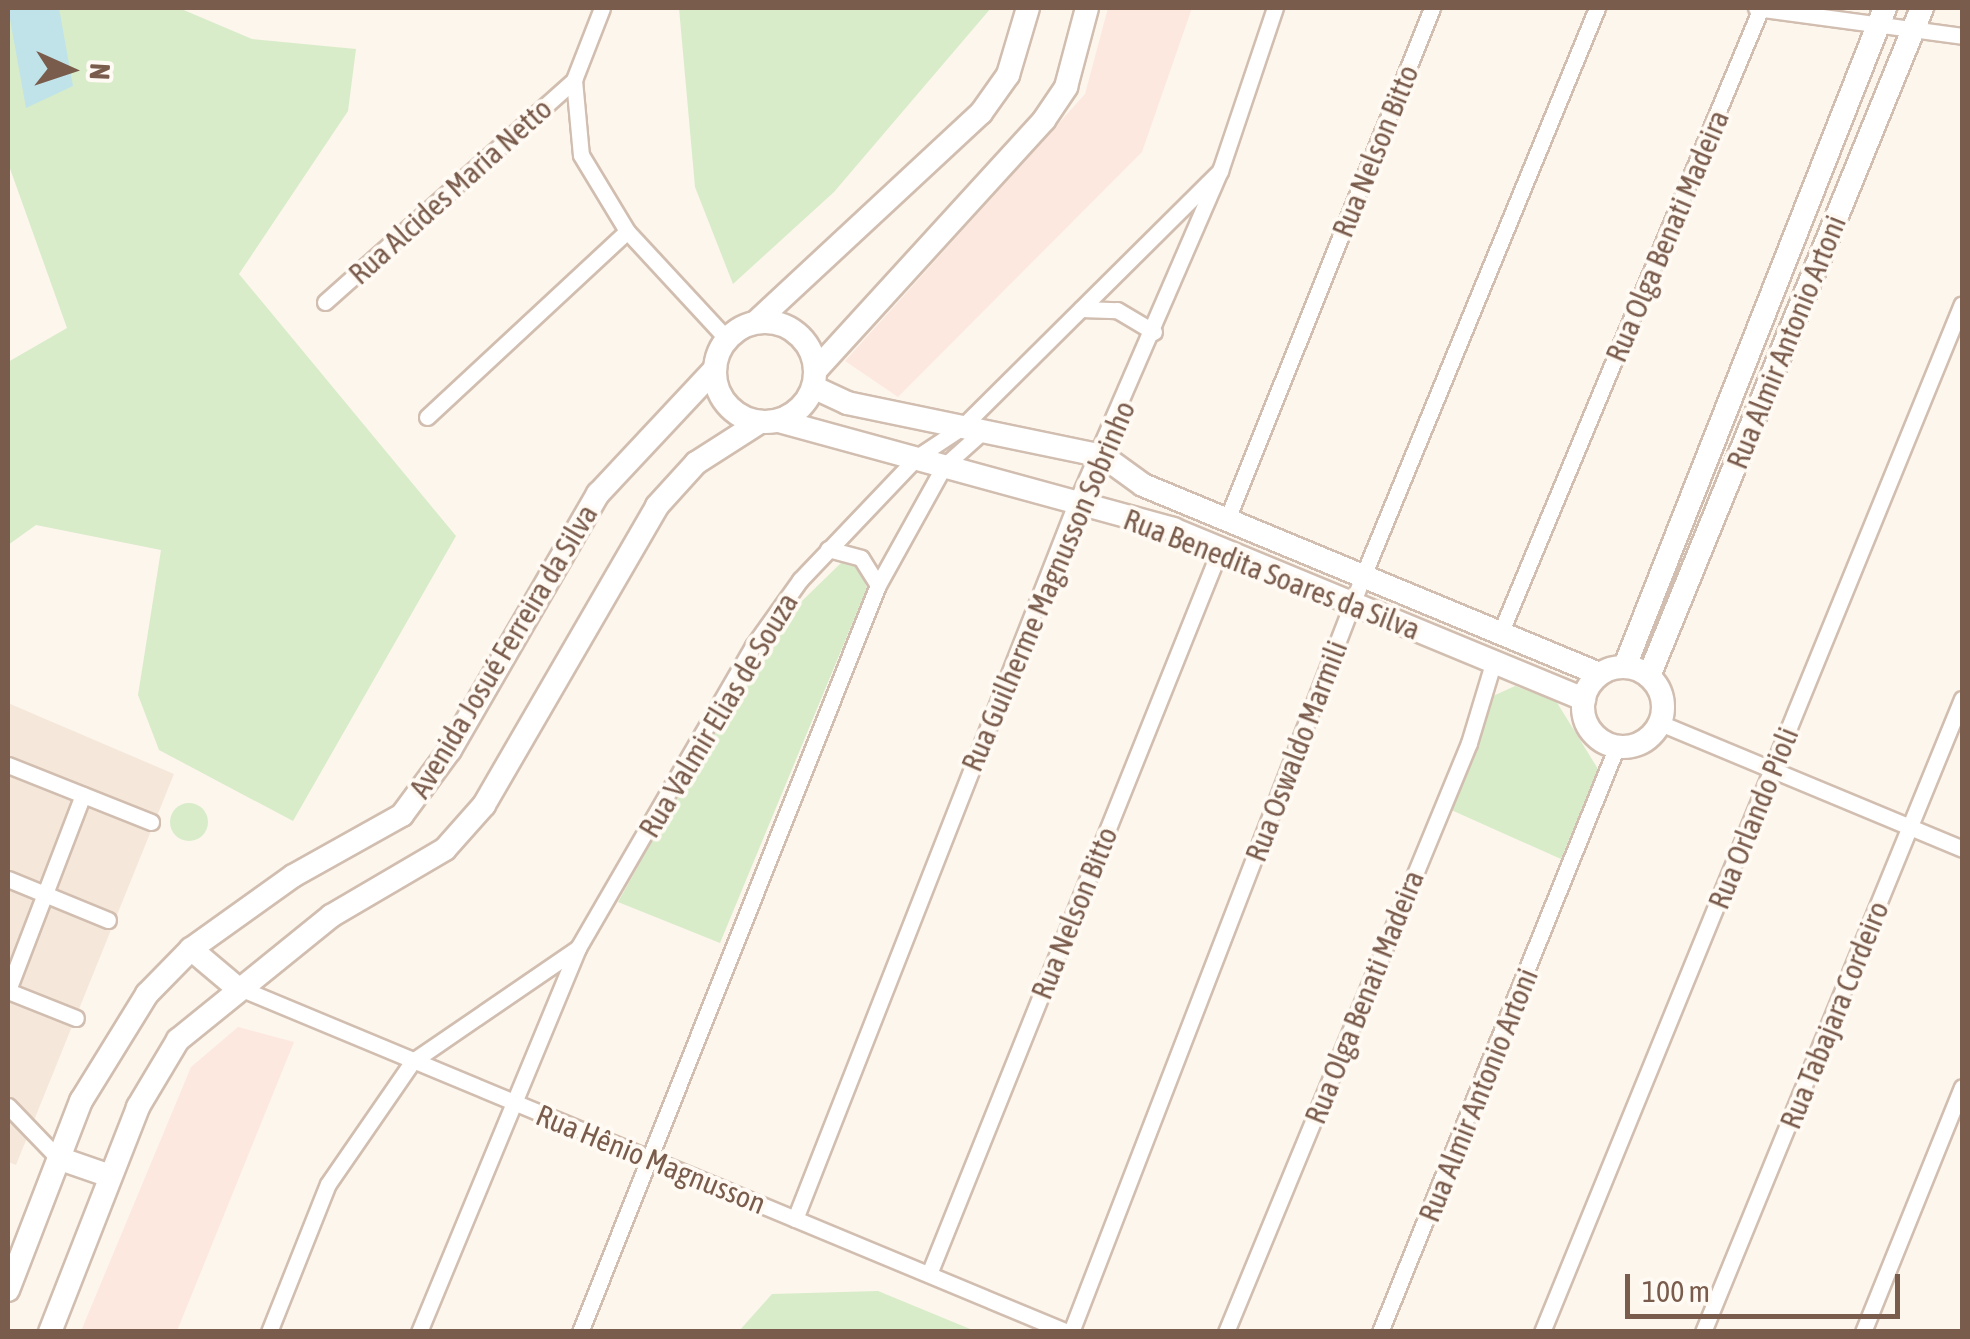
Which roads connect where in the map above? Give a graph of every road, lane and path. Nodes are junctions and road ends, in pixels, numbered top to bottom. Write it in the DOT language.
graph roads {
  1 [pos="602,8"];
  2 [pos="1028,8"];
  3 [pos="1087,8"];
  4 [pos="1275,8"];
  5 [pos="1432,8"];
  6 [pos="1597,8"];
  7 [pos="1759,8"];
  8 [pos="1922,8"];
  9 [pos="1882,16"];
  10 [pos="1914,32"];
  11 [pos="1962,36"];
  12 [pos="574,80"];
  13 [pos="1220,170"];
  14 [pos="626,231"];
  15 [pos="325,302"];
  16 [pos="1962,304"];
  17 [pos="1081,308"];
  18 [pos="756,322"];
  19 [pos="1154,332"];
  20 [pos="727,339"];
  21 [pos="715,369"];
  22 [pos="814,379"];
  23 [pos="427,417"];
  24 [pos="769,422"];
  25 [pos="972,430"];
  26 [pos="1103,456"];
  27 [pos="917,457"];
  28 [pos="944,466"];
  29 [pos="1076,501"];
  30 [pos="1228,517"];
  31 [pos="828,549"];
  32 [pos="1219,552"];
  33 [pos="1363,576"];
  34 [pos="878,585"];
  35 [pos="1352,607"];
  36 [pos="1502,629"];
  37 [pos="1494,660"];
  38 [pos="1625,666"];
  39 [pos="1599,674"];
  40 [pos="1649,676"];
  41 [pos="1962,698"];
  42 [pos="1584,699"];
  43 [pos="1660,723"];
  44 [pos="1618,746"];
  45 [pos="8,765"];
  46 [pos="1773,771"];
  47 [pos="83,795"];
  48 [pos="151,822"];
  49 [pos="1911,828"];
  50 [pos="1962,849"];
  51 [pos="8,878"];
  52 [pos="45,893"];
  53 [pos="108,920"];
  54 [pos="578,948"];
  55 [pos="191,950"];
  56 [pos="235,986"];
  57 [pos="8,991"];
  58 [pos="76,1018"];
  59 [pos="413,1061"];
  60 [pos="1962,1088"];
  61 [pos="515,1103"];
  62 [pos="8,1106"];
  63 [pos="58,1158"];
  64 [pos="655,1161"];
  65 [pos="108,1176"];
  66 [pos="795,1219"];
  67 [pos="929,1274"];
  68 [pos="8,1290"];
  69 [pos="50,1332"];
  70 [pos="269,1332"];
  71 [pos="419,1332"];
  72 [pos="580,1332"];
  73 [pos="1069,1332"];
  74 [pos="1226,1332"];
  75 [pos="1380,1332"];
  76 [pos="1542,1332"];
  77 [pos="1703,1332"];
  78 [pos="1863,1332"];
  1 -- 12 [label="street"];
  2 -- 18 [label="main road"];
  3 -- 22 [label="main road"];
  4 -- 13 [label="street, Rua Guilherme Magnusson Sobrinho"];
  5 -- 30 [label="street, Rua Nelson Bitto"];
  6 -- 33 [label="street, Rua Oswaldo Marmili"];
  7 -- 9 [label="street"];
  7 -- 36 [label="street, Rua Olga Benati Madeira"];
  8 -- 10 [label="main road, Rua Almir Antonio Artoni"];
  9 -- 10 [label="street"];
  9 -- 38 [label="main road, Rua Almir Antonio Artoni"];
  10 -- 11 [label="street"];
  10 -- 40 [label="main road, Rua Almir Antonio Artoni"];
  12 -- 14 [label="street"];
  12 -- 15 [label="street, Rua Alcides Maria Netto"];
  13 -- 17 [label="street, Rua Valmir Elias de Souza"];
  13 -- 19 [label="street, Rua Guilherme Magnusson Sobrinho"];
  14 -- 20 [label="street"];
  14 -- 23 [label="street"];
  16 -- 46 [label="street, Rua Orlando Pioli"];
  17 -- 19 [label="street"];
  17 -- 25 [label="street, Rua Valmir Elias de Souza"];
  18 -- 20 [label="main road"];
  18 -- 22 [label="main road"];
  19 -- 26 [label="street, Rua Guilherme Magnusson Sobrinho"];
  20 -- 21 [label="main road"];
  21 -- 24 [label="main road"];
  21 -- 55 [label="main road, Avenida Josué Ferreira da Silva"];
  22 -- 24 [label="main road"];
  22 -- 25 [label="main road, Rua Benedita Soares da Silva"];
  24 -- 27 [label="main road, Rua Benedita Soares da Silva"];
  24 -- 56 [label="main road, Avenida Josué Ferreira da Silva"];
  25 -- 26 [label="main road, Rua Benedita Soares da Silva"];
  25 -- 27 [label="street, Rua Valmir Elias de Souza"];
  25 -- 28 [label="street"];
  26 -- 29 [label="street, Rua Guilherme Magnusson Sobrinho"];
  26 -- 30 [label="main road, Rua Benedita Soares da Silva"];
  27 -- 28 [label="main road, Rua Benedita Soares da Silva"];
  27 -- 31 [label="street, Rua Valmir Elias de Souza"];
  28 -- 29 [label="main road, Rua Benedita Soares da Silva"];
  28 -- 34 [label="street"];
  29 -- 32 [label="main road, Rua Benedita Soares da Silva"];
  29 -- 66 [label="street, Rua Guilherme Magnusson Sobrinho"];
  30 -- 33 [label="main road, Rua Benedita Soares da Silva"];
  31 -- 34 [label="street"];
  31 -- 54 [label="street, Rua Valmir Elias de Souza"];
  32 -- 35 [label="main road, Rua Benedita Soares da Silva"];
  32 -- 67 [label="street, Rua Nelson Bitto"];
  33 -- 35 [label="street, Rua Oswaldo Marmili"];
  33 -- 36 [label="main road, Rua Benedita Soares da Silva"];
  34 -- 64 [label="street"];
  35 -- 37 [label="main road, Rua Benedita Soares da Silva"];
  35 -- 73 [label="street, Rua Oswaldo Marmili"];
  36 -- 39 [label="main road, Rua Benedita Soares da Silva"];
  37 -- 42 [label="main road, Rua Benedita Soares da Silva"];
  37 -- 74 [label="street, Rua Olga Benati Madeira"];
  38 -- 39 [label="main road"];
  38 -- 40 [label="main road"];
  39 -- 42 [label="main road"];
  40 -- 43 [label="main road"];
  41 -- 49 [label="street, Rua Tabajara Cordeiro"];
  42 -- 44 [label="main road"];
  43 -- 44 [label="main road"];
  43 -- 46 [label="street"];
  44 -- 75 [label="street, Rua Almir Antonio Artoni"];
  45 -- 47 [label="street"];
  46 -- 49 [label="street"];
  46 -- 76 [label="street, Rua Orlando Pioli"];
  47 -- 48 [label="street"];
  47 -- 52 [label="street"];
  49 -- 50 [label="street"];
  49 -- 77 [label="street, Rua Tabajara Cordeiro"];
  51 -- 52 [label="street"];
  52 -- 53 [label="street"];
  52 -- 57 [label="street"];
  54 -- 59 [label="street"];
  54 -- 61 [label="street, Rua Valmir Elias de Souza"];
  55 -- 56 [label="main road"];
  55 -- 63 [label="main road, Avenida Josué Ferreira da Silva"];
  56 -- 59 [label="street, Rua Hênio Magnusson"];
  56 -- 65 [label="main road, Avenida Josué Ferreira da Silva"];
  57 -- 58 [label="street"];
  59 -- 61 [label="street, Rua Hênio Magnusson"];
  59 -- 70 [label="street"];
  60 -- 78 [label="street"];
  61 -- 64 [label="street, Rua Hênio Magnusson"];
  61 -- 71 [label="street, Rua Valmir Elias de Souza"];
  62 -- 63 [label="street"];
  63 -- 65 [label="main road"];
  63 -- 68 [label="main road, Avenida Josué Ferreira da Silva"];
  64 -- 66 [label="street, Rua Hênio Magnusson"];
  64 -- 72 [label="street"];
  65 -- 69 [label="main road, Avenida Josué Ferreira da Silva"];
  66 -- 67 [label="street, Rua Hênio Magnusson"];
  67 -- 73 [label="street, Rua Hênio Magnusson"];
}
